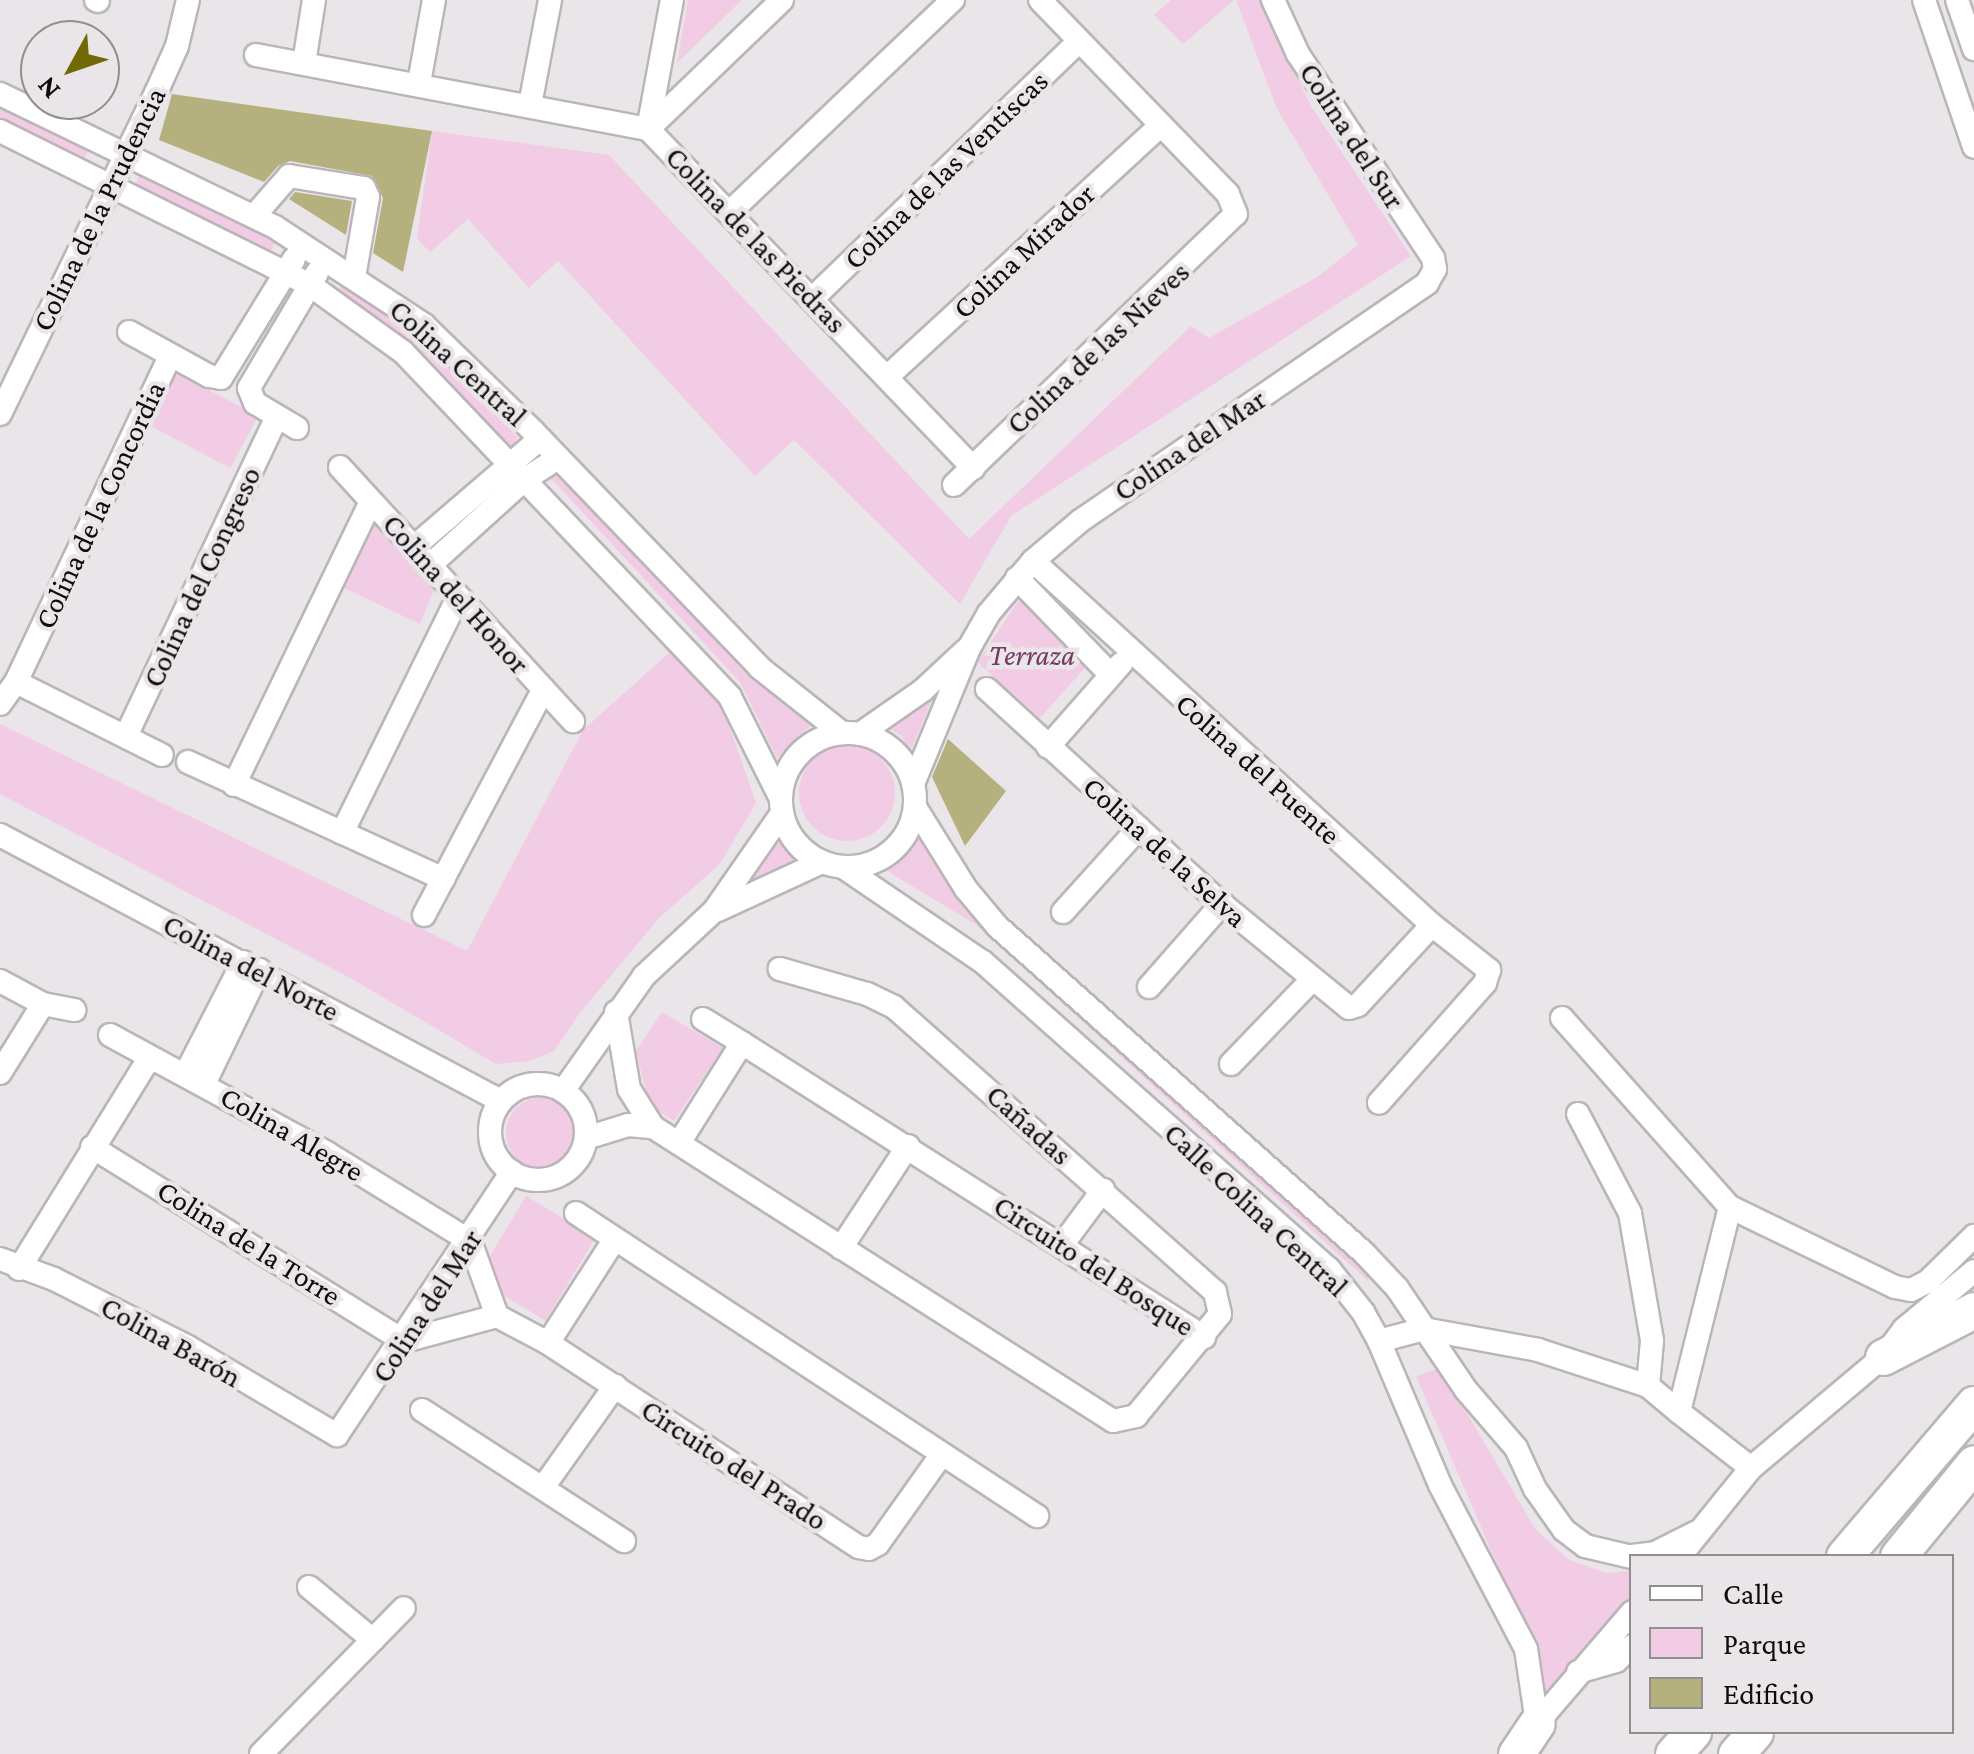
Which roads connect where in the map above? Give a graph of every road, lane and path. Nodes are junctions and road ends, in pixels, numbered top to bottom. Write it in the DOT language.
graph roads {
  1 [pos="188,0"];
  2 [pos="314,0"];
  3 [pos="434,0"];
  4 [pos="550,0"];
  5 [pos="672,0"];
  6 [pos="782,0"];
  7 [pos="953,0"];
  8 [pos="1040,0"];
  9 [pos="1273,0"];
  10 [pos="1924,0"];
  11 [pos="1957,0"];
  12 [pos="1078,42"];
  13 [pos="1974,49"];
  14 [pos="256,56"];
  15 [pos="304,63"];
  16 [pos="419,84"];
  17 [pos="0,94"];
  18 [pos="1966,99"];
  19 [pos="530,105"];
  20 [pos="1162,125"];
  21 [pos="648,129"];
  22 [pos="0,131"];
  23 [pos="1974,147"];
  24 [pos="126,152"];
  25 [pos="112,184"];
  26 [pos="730,212"];
  27 [pos="254,216"];
  28 [pos="302,243"];
  29 [pos="327,258"];
  30 [pos="1436,269"];
  31 [pos="287,272"];
  32 [pos="354,276"];
  33 [pos="310,284"];
  34 [pos="813,298"];
  35 [pos="129,332"];
  36 [pos="170,356"];
  37 [pos="887,377"];
  38 [pos="0,414"];
  39 [pos="540,439"];
  40 [pos="558,458"];
  41 [pos="340,466"];
  42 [pos="973,468"];
  43 [pos="517,471"];
  44 [pos="954,485"];
  45 [pos="371,502"];
  46 [pos="422,555"];
  47 [pos="1025,569"];
  48 [pos="458,597"];
  49 [pos="969,648"];
  50 [pos="1131,654"];
  51 [pos="1110,674"];
  52 [pos="16,682"];
  53 [pos="987,689"];
  54 [pos="543,690"];
  55 [pos="0,704"];
  56 [pos="573,720"];
  57 [pos="851,733"];
  58 [pos="126,736"];
  59 [pos="1048,747"];
  60 [pos="162,755"];
  61 [pos="188,762"];
  62 [pos="234,785"];
  63 [pos="914,795"];
  64 [pos="781,806"];
  65 [pos="1139,828"];
  66 [pos="342,833"];
  67 [pos="0,835"];
  68 [pos="833,864"];
  69 [pos="444,879"];
  70 [pos="1222,904"];
  71 [pos="714,911"];
  72 [pos="1063,912"];
  73 [pos="424,915"];
  74 [pos="1432,925"];
  75 [pos="251,966"];
  76 [pos="780,969"];
  77 [pos="0,981"];
  78 [pos="1311,981"];
  79 [pos="1150,987"];
  80 [pos="44,1004"];
  81 [pos="74,1010"];
  82 [pos="616,1012"];
  83 [pos="1562,1018"];
  84 [pos="703,1019"];
  85 [pos="110,1034"];
  86 [pos="742,1043"];
  87 [pos="150,1057"];
  88 [pos="1230,1064"];
  89 [pos="0,1073"];
  90 [pos="195,1080"];
  91 [pos="563,1091"];
  92 [pos="501,1101"];
  93 [pos="1378,1103"];
  94 [pos="1578,1114"];
  95 [pos="652,1127"];
  96 [pos="586,1138"];
  97 [pos="679,1143"];
  98 [pos="92,1146"];
  99 [pos="908,1146"];
  100 [pos="512,1172"];
  101 [pos="1103,1190"];
  102 [pos="1730,1207"];
  103 [pos="576,1213"];
  104 [pos="1974,1236"];
  105 [pos="614,1240"];
  106 [pos="470,1241"];
  107 [pos="1062,1245"];
  108 [pos="841,1248"];
  109 [pos="9,1264"];
  110 [pos="1974,1272"];
  111 [pos="1974,1310"];
  112 [pos="498,1316"];
  113 [pos="1424,1330"];
  114 [pos="1204,1337"];
  115 [pos="404,1341"];
  116 [pos="1379,1341"];
  117 [pos="548,1343"];
  118 [pos="1883,1358"];
  119 [pos="615,1386"];
  120 [pos="1648,1386"];
  121 [pos="1974,1404"];
  122 [pos="422,1410"];
  123 [pos="1680,1412"];
  124 [pos="337,1436"];
  125 [pos="942,1454"];
  126 [pos="1974,1462"];
  127 [pos="1752,1468"];
  128 [pos="544,1486"];
  129 [pos="1037,1516"];
  130 [pos="1702,1529"];
  131 [pos="624,1540"];
  132 [pos="1647,1554"];
  133 [pos="1682,1554"];
  134 [pos="1846,1554"];
  135 [pos="1900,1554"];
  136 [pos="1629,1555"];
  137 [pos="309,1587"];
  138 [pos="404,1608"];
  139 [pos="1629,1615"];
  140 [pos="373,1640"];
  141 [pos="1629,1649"];
  142 [pos="1577,1672"];
  143 [pos="1536,1723"];
  144 [pos="1691,1734"];
  145 [pos="1753,1734"];
  146 [pos="261,1754"];
  147 [pos="1516,1754"];
  148 [pos="1673,1754"];
  149 [pos="1736,1754"];
  1 -- 24 [label="street, Colina de la Prudencia"];
  2 -- 15 [label="street"];
  3 -- 16 [label="street"];
  4 -- 19 [label="street"];
  5 -- 21 [label="street"];
  6 -- 21 [label="street"];
  7 -- 26 [label="street"];
  8 -- 12 [label="street"];
  9 -- 30 [label="street, Colina del Sur"];
  10 -- 18 [label="street"];
  11 -- 13 [label="street"];
  12 -- 20 [label="street"];
  12 -- 34 [label="street, Colina de las Ventiscas"];
  14 -- 15 [label="street, Colina de las Piedras"];
  15 -- 16 [label="street, Colina de las Piedras"];
  16 -- 19 [label="street, Colina de las Piedras"];
  17 -- 24 [label="street, Colina Central"];
  18 -- 23 [label="street"];
  19 -- 21 [label="street, Colina de las Piedras"];
  20 -- 37 [label="street, Colina Mirador"];
  20 -- 42 [label="street, Colina de las Nieves"];
  21 -- 26 [label="street, Colina de las Piedras"];
  22 -- 25 [label="street, Colina Central"];
  24 -- 25 [label="street, Colina de la Prudencia"];
  24 -- 27 [label="street, Colina Central"];
  25 -- 31 [label="street, Colina Central"];
  25 -- 38 [label="street, Colina de la Prudencia"];
  26 -- 34 [label="street, Colina de las Piedras"];
  27 -- 28 [label="street, Colina Central"];
  27 -- 32 [label="street"];
  28 -- 29 [label="street, Colina Central"];
  28 -- 31 [label="street"];
  29 -- 32 [label="street, Colina Central"];
  29 -- 33 [label="street"];
  30 -- 47 [label="street, Colina del Mar"];
  31 -- 33 [label="street, Colina Central"];
  31 -- 36 [label="street"];
  32 -- 39 [label="street, Colina Central"];
  33 -- 43 [label="street, Colina Central"];
  33 -- 58 [label="street, Colina del Congreso"];
  34 -- 37 [label="street, Colina de las Piedras"];
  35 -- 36 [label="street"];
  36 -- 52 [label="street, Colina de la Concordia"];
  37 -- 42 [label="street, Colina de las Piedras"];
  39 -- 40 [label="street, Colina Central"];
  39 -- 43 [label="street"];
  40 -- 43 [label="street"];
  40 -- 57 [label="street, Colina Central"];
  41 -- 45 [label="street, Colina del Honor"];
  42 -- 44 [label="street, Colina de las Nieves"];
  43 -- 46 [label="street"];
  43 -- 64 [label="street, Colina Central"];
  45 -- 46 [label="street, Colina del Honor"];
  45 -- 62 [label="street"];
  46 -- 48 [label="street, Colina del Honor"];
  47 -- 49 [label="street, Colina del Mar"];
  47 -- 50 [label="street, Colina del Puente"];
  47 -- 51 [label="street"];
  48 -- 54 [label="street, Colina del Honor"];
  48 -- 66 [label="street"];
  49 -- 57 [label="street, Colina del Mar"];
  49 -- 63 [label="street, Colina del Mar"];
  50 -- 51 [label="street"];
  50 -- 74 [label="street, Colina del Puente"];
  51 -- 59 [label="street"];
  52 -- 55 [label="street, Colina de la Concordia"];
  52 -- 58 [label="street"];
  53 -- 59 [label="street, Colina de la Selva"];
  54 -- 56 [label="street, Colina del Honor"];
  54 -- 69 [label="street"];
  57 -- 63 [label="street"];
  57 -- 64 [label="street"];
  58 -- 60 [label="street"];
  59 -- 65 [label="street, Colina de la Selva"];
  61 -- 62 [label="street"];
  62 -- 66 [label="street"];
  63 -- 68 [label="street"];
  63 -- 113 [label="street, Calle Colina Central"];
  64 -- 68 [label="street"];
  64 -- 71 [label="street"];
  65 -- 70 [label="street, Colina de la Selva"];
  65 -- 72 [label="street"];
  66 -- 69 [label="street"];
  67 -- 75 [label="street, Colina del Norte"];
  68 -- 71 [label="street"];
  68 -- 116 [label="street, Calle Colina Central"];
  69 -- 73 [label="street"];
  70 -- 78 [label="street, Colina de la Selva"];
  70 -- 79 [label="street"];
  71 -- 82 [label="street"];
  74 -- 78 [label="street, Colina de la Selva"];
  74 -- 93 [label="street, Colina del Puente"];
  75 -- 90 [label="street"];
  75 -- 92 [label="street, Colina del Norte"];
  76 -- 101 [label="street, Cañadas"];
  77 -- 80 [label="street"];
  78 -- 88 [label="street"];
  80 -- 81 [label="street"];
  80 -- 89 [label="street"];
  82 -- 91 [label="street"];
  82 -- 95 [label="street"];
  83 -- 102 [label="street"];
  84 -- 86 [label="street, Circuito del Bosque"];
  85 -- 87 [label="street, Colina Alegre"];
  86 -- 97 [label="street"];
  86 -- 99 [label="street, Circuito del Bosque"];
  87 -- 90 [label="street, Colina Alegre"];
  87 -- 98 [label="street"];
  90 -- 106 [label="street, Colina Alegre"];
  91 -- 92 [label="street"];
  91 -- 96 [label="street"];
  92 -- 100 [label="street"];
  94 -- 120 [label="street"];
  95 -- 96 [label="street"];
  95 -- 97 [label="street, Circuito del Bosque"];
  96 -- 100 [label="street"];
  97 -- 108 [label="street, Circuito del Bosque"];
  98 -- 109 [label="street"];
  98 -- 115 [label="street, Colina de la Torre"];
  99 -- 107 [label="street, Circuito del Bosque"];
  99 -- 108 [label="street"];
  100 -- 106 [label="street, Colina del Mar"];
  101 -- 107 [label="street"];
  101 -- 114 [label="street, Cañadas"];
  102 -- 104 [label="street"];
  102 -- 123 [label="street"];
  103 -- 105 [label="street"];
  105 -- 117 [label="street"];
  105 -- 125 [label="street"];
  106 -- 112 [label="street"];
  106 -- 115 [label="street, Colina del Mar"];
  107 -- 114 [label="street, Circuito del Bosque"];
  108 -- 114 [label="street, Circuito del Bosque"];
  109 -- 124 [label="street, Colina Barón"];
  110 -- 118 [label="street"];
  111 -- 118 [label="highway"];
  112 -- 115 [label="street"];
  112 -- 117 [label="street, Circuito del Prado"];
  113 -- 116 [label="street"];
  113 -- 120 [label="street"];
  113 -- 136 [label="street, Calle Colina Central"];
  115 -- 124 [label="street, Colina del Mar"];
  116 -- 143 [label="street, Calle Colina Central"];
  117 -- 119 [label="street, Circuito del Prado"];
  118 -- 127 [label="street"];
  119 -- 125 [label="street, Circuito del Prado"];
  119 -- 128 [label="street"];
  120 -- 123 [label="street"];
  121 -- 134 [label="highway"];
  122 -- 128 [label="street"];
  123 -- 127 [label="street"];
  125 -- 129 [label="street"];
  126 -- 135 [label="highway"];
  127 -- 130 [label="street"];
  128 -- 131 [label="street"];
  130 -- 132 [label="street, Calle Colina Central"];
  130 -- 133 [label="street"];
  137 -- 140 [label="street"];
  138 -- 140 [label="street"];
  139 -- 142 [label="street"];
  140 -- 146 [label="street"];
  141 -- 142 [label="street"];
  142 -- 143 [label="street"];
  143 -- 147 [label="highway"];
  144 -- 148 [label="highway"];
  145 -- 149 [label="highway"];
}
